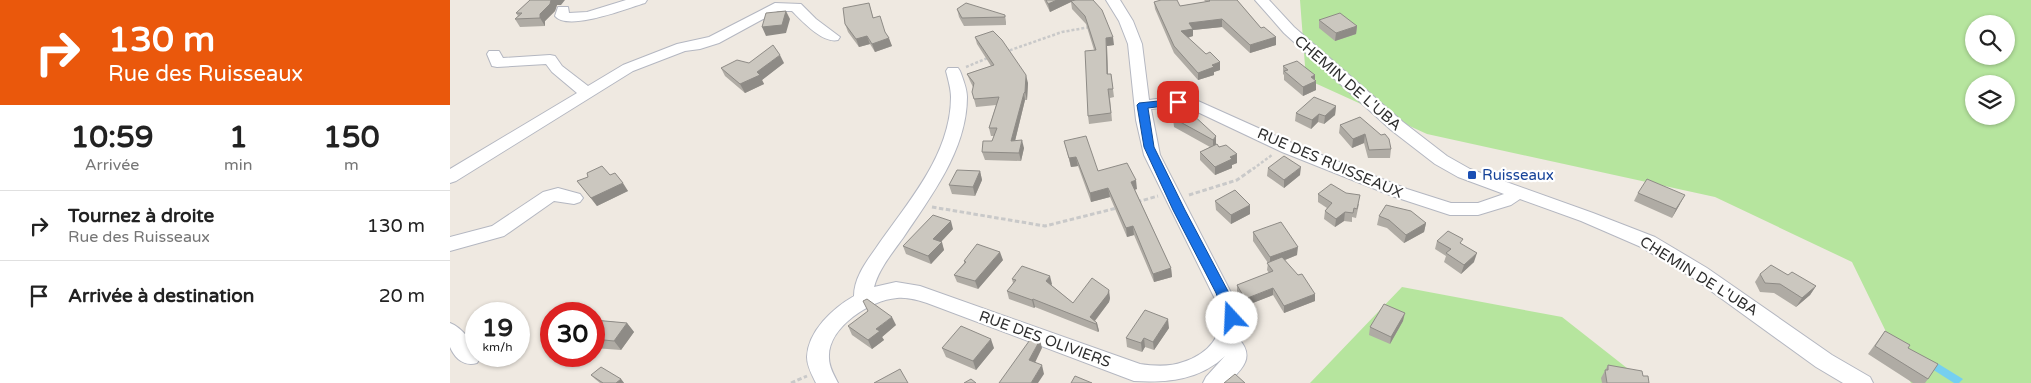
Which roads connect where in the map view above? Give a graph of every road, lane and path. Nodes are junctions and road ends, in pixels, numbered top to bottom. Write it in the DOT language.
graph roads {
  1 [pos="640,0"];
  2 [pos="1113,0"];
  3 [pos="1262,0"];
  4 [pos="563,10"];
  5 [pos="1098,26"];
  6 [pos="833,37"];
  7 [pos="1000,53"];
  8 [pos="494,54"];
  9 [pos="992,56"];
  10 [pos="953,71"];
  11 [pos="588,93"];
  12 [pos="1142,105"];
  13 [pos="1283,146"];
  14 [pos="450,177"];
  15 [pos="1517,193"];
  16 [pos="1172,196"];
  17 [pos="574,198"];
  18 [pos="1134,203"];
  19 [pos="918,204"];
  20 [pos="1125,205"];
  21 [pos="450,244"];
  22 [pos="864,299"];
  23 [pos="450,331"];
  24 [pos="1226,340"];
  25 [pos="465,350"];
  26 [pos="827,383"];
  27 [pos="1214,383"];
  28 [pos="1862,383"];
  1 -- 4 [label="street"];
  2 -- 12 [label="street"];
  3 -- 15 [label="street, CHEMIN DE L'UBA"];
  5 -- 7 [label="path"];
  6 -- 11 [label="street"];
  8 -- 11 [label="street"];
  9 -- 10 [label="path"];
  10 -- 19 [label="street"];
  11 -- 14 [label="street"];
  12 -- 13 [label="street, RUE DES RUISSEAUX"];
  12 -- 16 [label="street"];
  13 -- 15 [label="street, RUE DES RUISSEAUX"];
  13 -- 16 [label="path"];
  15 -- 28 [label="street, CHEMIN DE L'UBA"];
  16 -- 18 [label="path"];
  16 -- 24 [label="street"];
  17 -- 21 [label="street"];
  19 -- 20 [label="path"];
  19 -- 22 [label="street"];
  22 -- 24 [label="street, RUE DES OLIVIERS"];
  22 -- 26 [label="street, RUE DES OLIVIERS"];
  23 -- 25 [label="street"];
  24 -- 27 [label="street"];
}
